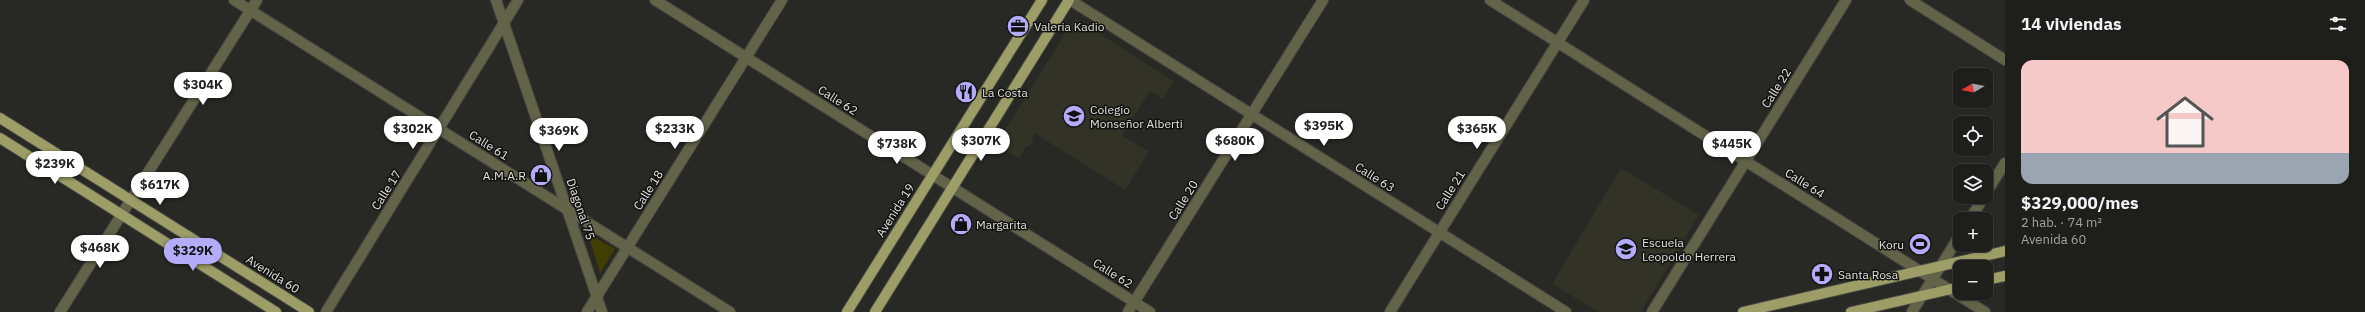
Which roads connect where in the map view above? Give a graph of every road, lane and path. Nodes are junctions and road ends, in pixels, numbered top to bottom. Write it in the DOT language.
graph roads {
  1 [pos="234,0"];
  2 [pos="257,0"];
  3 [pos="496,0"];
  4 [pos="518,0"];
  5 [pos="655,0"];
  6 [pos="782,0"];
  7 [pos="1042,0"];
  8 [pos="1070,0"];
  9 [pos="1323,0"];
  10 [pos="1490,0"];
  11 [pos="1584,0"];
  12 [pos="1846,0"];
  13 [pos="1910,0"];
  14 [pos="250,10"];
  15 [pos="504,22"];
  16 [pos="1557,43"];
  17 [pos="746,57"];
  18 [pos="2005,60"];
  19 [pos="1252,114"];
  20 [pos="0,118"];
  21 [pos="440,129"];
  22 [pos="0,138"];
  23 [pos="1745,161"];
  24 [pos="2005,163"];
  25 [pos="933,175"];
  26 [pos="1993,182"];
  27 [pos="952,187"];
  28 [pos="132,201"];
  29 [pos="567,208"];
  30 [pos="121,214"];
  31 [pos="1439,232"];
  32 [pos="1953,245"];
  33 [pos="627,247"];
  34 [pos="2005,251"];
  35 [pos="1940,266"];
  36 [pos="1921,271"];
  37 [pos="2005,276"];
  38 [pos="1933,279"];
  39 [pos="1993,279"];
  40 [pos="1953,288"];
  41 [pos="1949,289"];
  42 [pos="1923,295"];
  43 [pos="597,296"];
  44 [pos="1134,302"];
  45 [pos="60,312"];
  46 [pos="276,312"];
  47 [pos="309,312"];
  48 [pos="326,312"];
  49 [pos="587,312"];
  50 [pos="602,312"];
  51 [pos="730,312"];
  52 [pos="847,312"];
  53 [pos="875,312"];
  54 [pos="1128,312"];
  55 [pos="1150,312"];
  56 [pos="1390,312"];
  57 [pos="1566,312"];
  58 [pos="1652,312"];
  59 [pos="1743,312"];
  60 [pos="1851,312"];
  61 [pos="1912,312"];
  62 [pos="1985,312"];
  1 -- 14 [label="street, Calle 61"];
  2 -- 14 [label="street"];
  3 -- 15 [label="street, Diagonal 75"];
  4 -- 15 [label="street, Calle 17"];
  5 -- 17 [label="street, Calle 62"];
  6 -- 17 [label="street, Calle 18"];
  7 -- 25 [label="main road, Avenida 19"];
  8 -- 19 [label="street, Calle 63"];
  8 -- 27 [label="main road"];
  9 -- 19 [label="street, Calle 20"];
  10 -- 16 [label="street, Calle 64"];
  11 -- 16 [label="street, Calle 21"];
  12 -- 23 [label="street, Calle 22"];
  13 -- 18 [label="street"];
  14 -- 21 [label="street, Calle 61"];
  14 -- 28 [label="street"];
  15 -- 21 [label="street, Calle 17"];
  15 -- 29 [label="street, Diagonal 75"];
  16 -- 23 [label="street, Calle 64"];
  16 -- 31 [label="street, Calle 21"];
  17 -- 25 [label="street, Calle 62"];
  17 -- 33 [label="street, Calle 18"];
  19 -- 31 [label="street, Calle 63"];
  19 -- 44 [label="street, Calle 20"];
  20 -- 28 [label="main road, Avenida 60"];
  21 -- 29 [label="street, Calle 61"];
  21 -- 48 [label="street, Calle 17"];
  22 -- 30 [label="main road"];
  23 -- 36 [label="street, Calle 64"];
  23 -- 58 [label="street, Calle 22"];
  24 -- 26 [label="street"];
  25 -- 27 [label="street, Calle 62"];
  25 -- 52 [label="main road, Avenida 19"];
  27 -- 44 [label="street, Calle 62"];
  27 -- 53 [label="main road"];
  28 -- 30 [label="street"];
  28 -- 47 [label="main road, Avenida 60"];
  29 -- 33 [label="street, Calle 61"];
  29 -- 43 [label="street, Diagonal 75"];
  30 -- 45 [label="street"];
  30 -- 46 [label="main road"];
  31 -- 56 [label="street, Calle 21"];
  31 -- 57 [label="street, Calle 63"];
  32 -- 35 [label="street"];
  33 -- 43 [label="street, Calle 18"];
  33 -- 51 [label="street, Calle 61"];
  34 -- 35 [label="main road"];
  35 -- 36 [label="main road"];
  35 -- 38 [label="street"];
  36 -- 38 [label="street, Calle 64"];
  36 -- 59 [label="main road"];
  37 -- 39 [label="main road"];
  38 -- 41 [label="street, Calle 64"];
  38 -- 42 [label="street"];
  40 -- 41 [label="main road"];
  41 -- 42 [label="main road"];
  41 -- 62 [label="street, Calle 64"];
  42 -- 60 [label="main road"];
  42 -- 61 [label="street"];
  43 -- 49 [label="street, Calle 18"];
  43 -- 50 [label="street, Diagonal 75"];
  44 -- 54 [label="street, Calle 20"];
  44 -- 55 [label="street, Calle 62"];
}
